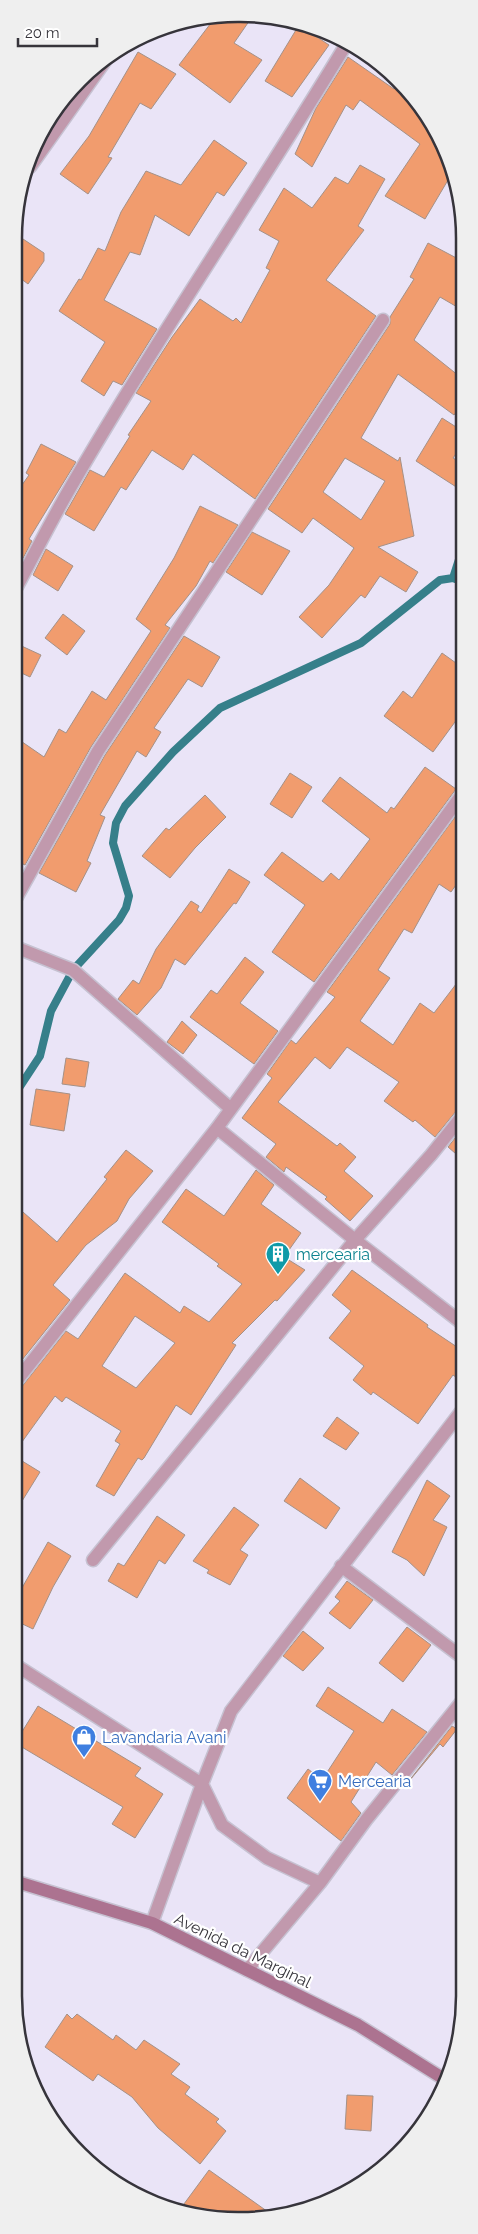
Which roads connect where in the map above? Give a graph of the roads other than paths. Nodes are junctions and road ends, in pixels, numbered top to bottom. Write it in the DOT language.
graph roads {
  1 [pos="342,49"];
  2 [pos="91,81"];
  3 [pos="41,151"];
  4 [pos="383,320"];
  5 [pos="22,577"];
  6 [pos="456,803"];
  7 [pos="22,887"];
  8 [pos="22,950"];
  9 [pos="231,1109"];
  10 [pos="456,1124"];
  11 [pos="217,1128"];
  12 [pos="354,1240"];
  13 [pos="456,1319"];
  14 [pos="22,1374"];
  15 [pos="456,1418"];
  16 [pos="93,1560"];
  17 [pos="341,1566"];
  18 [pos="456,1653"];
  19 [pos="22,1669"];
  20 [pos="456,1709"];
  21 [pos="202,1784"];
  22 [pos="22,1883"];
  23 [pos="320,1884"];
  24 [pos="152,1923"];
  25 [pos="247,1970"];
  26 [pos="440,2076"];
  1 -- 5 [label="street"];
  2 -- 3 [label="street"];
  4 -- 7 [label="street"];
  6 -- 9 [label="street"];
  8 -- 9 [label="street"];
  9 -- 11 [label="street"];
  10 -- 12 [label="street"];
  11 -- 12 [label="street"];
  11 -- 14 [label="street"];
  12 -- 13 [label="street"];
  12 -- 16 [label="street"];
  15 -- 17 [label="street"];
  17 -- 18 [label="street"];
  17 -- 21 [label="street"];
  19 -- 21 [label="street"];
  20 -- 23 [label="street"];
  21 -- 23 [label="street"];
  21 -- 24 [label="street"];
  22 -- 24 [label="main road, Avenida da Marginal"];
  23 -- 25 [label="street"];
  24 -- 25 [label="main road, Avenida da Marginal"];
  25 -- 26 [label="main road, Avenida da Marginal"];
}
